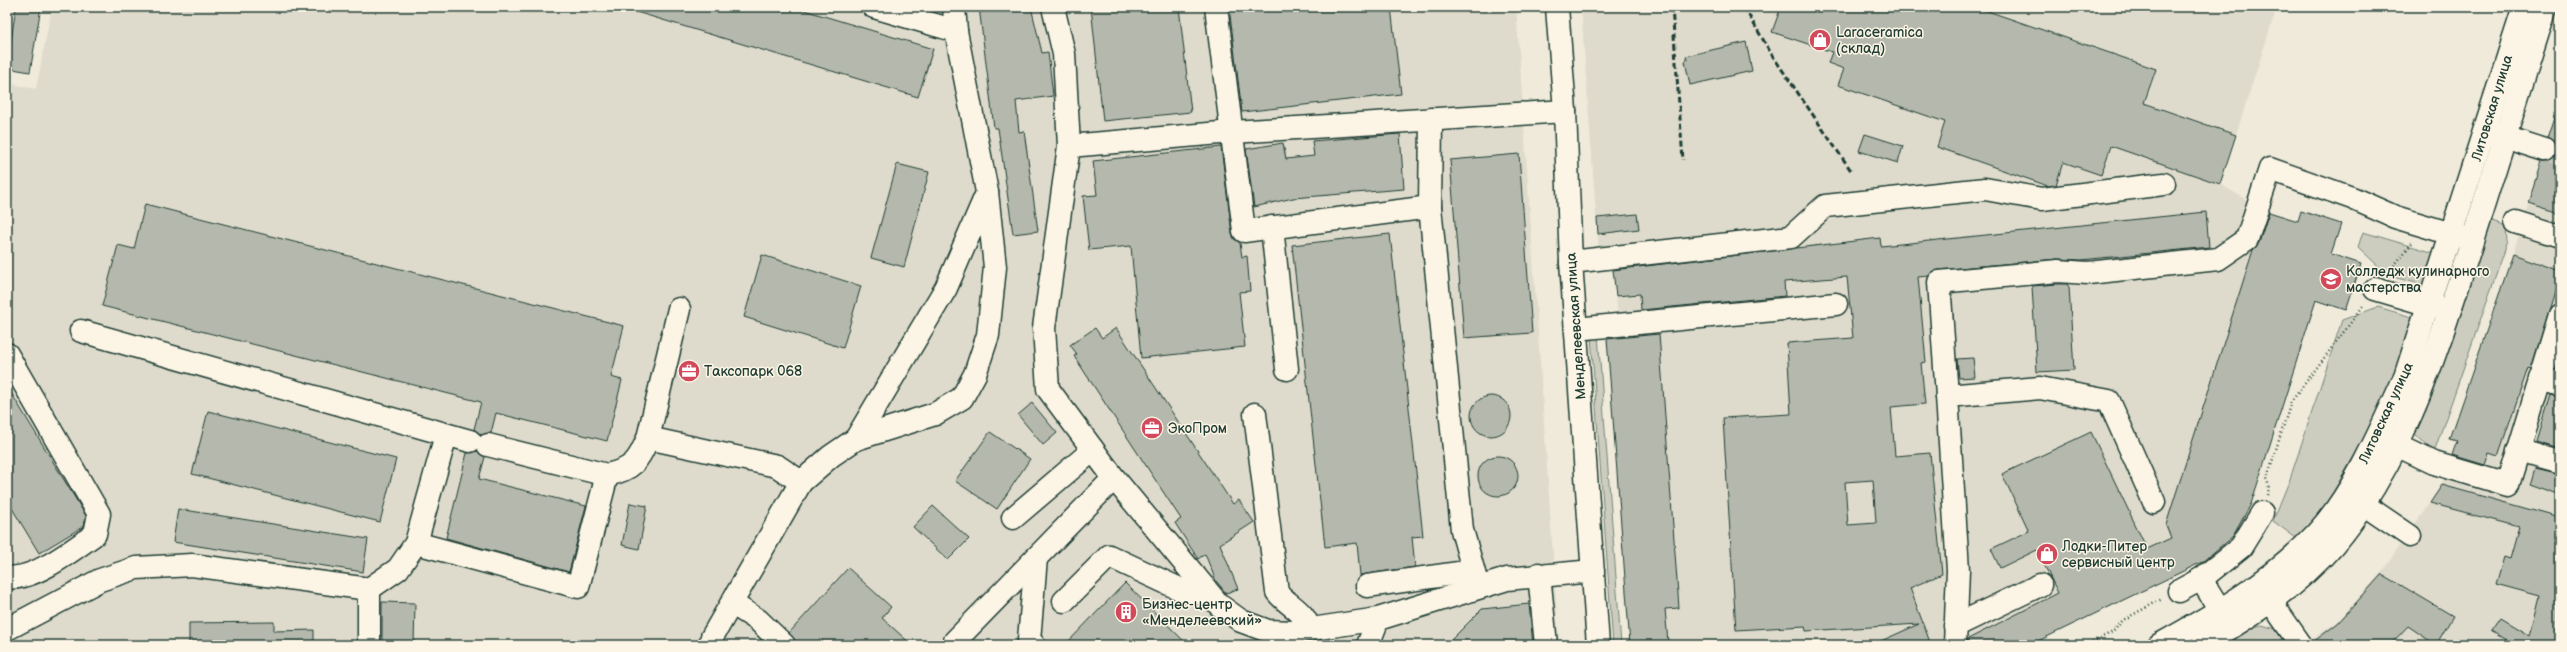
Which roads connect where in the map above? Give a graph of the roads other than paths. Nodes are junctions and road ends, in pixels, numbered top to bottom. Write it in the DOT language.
graph roads {
  1 [pos="874,7"];
  2 [pos="954,7"];
  3 [pos="1053,7"];
  4 [pos="1216,7"];
  5 [pos="1557,7"];
  6 [pos="2524,7"];
  7 [pos="2546,7"];
  8 [pos="956,31"];
  9 [pos="1565,111"];
  10 [pos="1431,119"];
  11 [pos="1232,132"];
  12 [pos="2495,134"];
  13 [pos="1069,146"];
  14 [pos="2545,150"];
  15 [pos="2164,184"];
  16 [pos="987,192"];
  17 [pos="1430,207"];
  18 [pos="2516,222"];
  19 [pos="1272,227"];
  20 [pos="2560,236"];
  21 [pos="2462,237"];
  22 [pos="1571,262"];
  23 [pos="2375,289"];
  24 [pos="1836,304"];
  25 [pos="2440,308"];
  26 [pos="679,309"];
  27 [pos="2560,315"];
  28 [pos="1576,329"];
  29 [pos="81,331"];
  30 [pos="7,354"];
  31 [pos="1287,369"];
  32 [pos="2550,382"];
  33 [pos="1947,396"];
  34 [pos="1254,414"];
  35 [pos="446,435"];
  36 [pos="2378,436"];
  37 [pos="648,438"];
  38 [pos="856,439"];
  39 [pos="2397,446"];
  40 [pos="1093,450"];
  41 [pos="2518,450"];
  42 [pos="2560,462"];
  43 [pos="608,475"];
  44 [pos="1114,478"];
  45 [pos="801,482"];
  46 [pos="2354,498"];
  47 [pos="2154,502"];
  48 [pos="2262,513"];
  49 [pos="1013,518"];
  50 [pos="2410,536"];
  51 [pos="416,543"];
  52 [pos="1036,558"];
  53 [pos="1593,571"];
  54 [pos="1539,574"];
  55 [pos="7,577"];
  56 [pos="1476,579"];
  57 [pos="2201,579"];
  58 [pos="2040,585"];
  59 [pos="1367,586"];
  60 [pos="1205,588"];
  61 [pos="369,589"];
  62 [pos="2179,591"];
  63 [pos="2265,593"];
  64 [pos="1064,601"];
  65 [pos="733,604"];
  66 [pos="2220,610"];
  67 [pos="1378,619"];
  68 [pos="7,629"];
  69 [pos="1309,630"];
  70 [pos="1955,635"];
  71 [pos="368,645"];
  72 [pos="710,645"];
  73 [pos="784,645"];
  74 [pos="959,645"];
  75 [pos="1034,645"];
  76 [pos="1368,645"];
  77 [pos="1546,645"];
  78 [pos="1598,645"];
  79 [pos="2159,645"];
  80 [pos="2202,645"];
  81 [pos="2301,645"];
  1 -- 8 [label="street"];
  2 -- 8 [label="street"];
  3 -- 13 [label="street"];
  4 -- 11 [label="street"];
  5 -- 9 [label="street, Менделеевская улица"];
  6 -- 12 [label="street, Литовская улица"];
  7 -- 12 [label="street, Литовская улица"];
  8 -- 16 [label="street"];
  9 -- 10 [label="street"];
  9 -- 22 [label="street, Менделеевская улица"];
  10 -- 11 [label="street"];
  10 -- 17 [label="street"];
  11 -- 13 [label="street"];
  11 -- 19 [label="street"];
  12 -- 14 [label="street"];
  12 -- 21 [label="street, Литовская улица"];
  13 -- 40 [label="street"];
  15 -- 22 [label="street"];
  16 -- 38 [label="street"];
  16 -- 38 [label="street"];
  17 -- 19 [label="street"];
  17 -- 56 [label="street"];
  18 -- 20 [label="street"];
  19 -- 31 [label="street"];
  21 -- 25 [label="street, Литовская улица"];
  21 -- 33 [label="street"];
  22 -- 28 [label="street, Менделеевская улица"];
  23 -- 25 [label="street"];
  24 -- 28 [label="street"];
  25 -- 36 [label="street, Литовская улица"];
  25 -- 39 [label="street, Литовская улица"];
  26 -- 37 [label="street"];
  27 -- 32 [label="street"];
  28 -- 53 [label="street, Менделеевская улица"];
  29 -- 35 [label="street"];
  30 -- 55 [label="street"];
  32 -- 41 [label="street"];
  33 -- 47 [label="street"];
  33 -- 70 [label="street"];
  34 -- 69 [label="street"];
  35 -- 43 [label="street"];
  35 -- 51 [label="street"];
  36 -- 39 [label="street"];
  36 -- 46 [label="street, Литовская улица"];
  37 -- 43 [label="street"];
  37 -- 45 [label="street"];
  38 -- 45 [label="street"];
  39 -- 41 [label="street"];
  39 -- 46 [label="street, Литовская улица"];
  40 -- 44 [label="street"];
  40 -- 49 [label="street"];
  41 -- 42 [label="street"];
  43 -- 51 [label="street"];
  44 -- 52 [label="street"];
  44 -- 60 [label="street"];
  45 -- 65 [label="street"];
  46 -- 50 [label="street"];
  46 -- 63 [label="street, Литовская улица"];
  48 -- 57 [label="street"];
  51 -- 61 [label="street"];
  52 -- 74 [label="street"];
  52 -- 75 [label="street"];
  53 -- 54 [label="street"];
  53 -- 78 [label="street, Менделеевская улица"];
  54 -- 56 [label="street"];
  54 -- 77 [label="street"];
  56 -- 59 [label="street"];
  56 -- 67 [label="street"];
  57 -- 62 [label="street"];
  57 -- 66 [label="street"];
  58 -- 70 [label="street"];
  60 -- 64 [label="street"];
  60 -- 69 [label="street"];
  61 -- 68 [label="street"];
  61 -- 71 [label="street"];
  63 -- 66 [label="street, Литовская улица"];
  63 -- 80 [label="street, Литовская улица"];
  63 -- 81 [label="street"];
  65 -- 72 [label="street"];
  65 -- 73 [label="street"];
  66 -- 79 [label="street, Литовская улица"];
  67 -- 69 [label="street"];
  67 -- 76 [label="street"];
}
